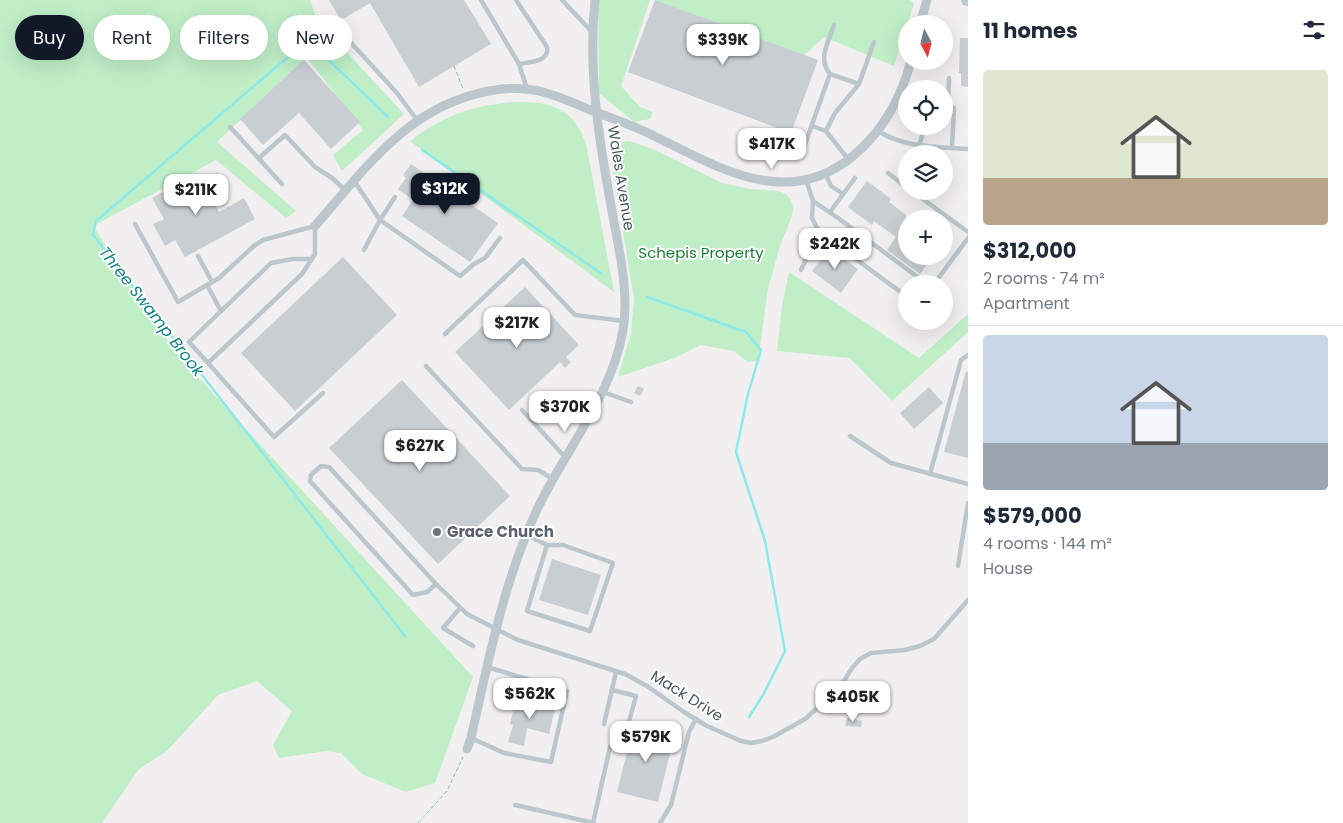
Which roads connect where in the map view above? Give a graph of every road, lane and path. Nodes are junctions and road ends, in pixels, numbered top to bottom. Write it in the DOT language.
graph roads {
  1 [pos="481,0"];
  2 [pos="516,0"];
  3 [pos="562,0"];
  4 [pos="595,0"];
  5 [pos="927,0"];
  6 [pos="923,15"];
  7 [pos="834,25"];
  8 [pos="593,33"];
  9 [pos="874,42"];
  10 [pos="352,44"];
  11 [pos="519,64"];
  12 [pos="454,66"];
  13 [pos="908,70"];
  14 [pos="830,74"];
  15 [pos="859,84"];
  16 [pos="527,89"];
  17 [pos="466,96"];
  18 [pos="953,108"];
  19 [pos="597,112"];
  20 [pos="417,120"];
  21 [pos="812,126"];
  22 [pos="230,127"];
  23 [pos="953,128"];
  24 [pos="826,131"];
  25 [pos="878,131"];
  26 [pos="914,145"];
  27 [pos="804,147"];
  28 [pos="953,148"];
  29 [pos="968,149"];
  30 [pos="259,158"];
  31 [pos="848,160"];
  32 [pos="825,173"];
  33 [pos="888,173"];
  34 [pos="855,178"];
  35 [pos="806,180"];
  36 [pos="898,181"];
  37 [pos="354,182"];
  38 [pos="282,184"];
  39 [pos="346,191"];
  40 [pos="844,194"];
  41 [pos="395,197"];
  42 [pos="924,200"];
  43 [pos="813,201"];
  44 [pos="830,212"];
  45 [pos="380,220"];
  46 [pos="134,224"];
  47 [pos="315,226"];
  48 [pos="819,232"];
  49 [pos="968,232"];
  50 [pos="500,238"];
  51 [pos="968,238"];
  52 [pos="364,250"];
  53 [pos="198,256"];
  54 [pos="312,259"];
  55 [pos="801,270"];
  56 [pos="915,275"];
  57 [pos="941,275"];
  58 [pos="210,284"];
  59 [pos="898,290"];
  60 [pos="221,311"];
  61 [pos="624,321"];
  62 [pos="445,334"];
  63 [pos="968,355"];
  64 [pos="208,363"];
  65 [pos="426,366"];
  66 [pos="602,391"];
  67 [pos="322,394"];
  68 [pos="631,402"];
  69 [pos="522,410"];
  70 [pos="850,436"];
  71 [pos="565,458"];
  72 [pos="930,474"];
  73 [pos="553,478"];
  74 [pos="968,484"];
  75 [pos="968,503"];
  76 [pos="526,534"];
  77 [pos="547,545"];
  78 [pos="958,566"];
  79 [pos="436,584"];
  80 [pos="968,600"];
  81 [pos="460,608"];
  82 [pos="496,629"];
  83 [pos="473,646"];
  84 [pos="487,667"];
  85 [pos="616,672"];
  86 [pos="612,690"];
  87 [pos="696,719"];
  88 [pos="630,721"];
  89 [pos="604,724"];
  90 [pos="627,729"];
  91 [pos="688,735"];
  92 [pos="471,738"];
  93 [pos="610,747"];
  94 [pos="467,749"];
  95 [pos="515,805"];
  96 [pos="418,823"];
  97 [pos="593,823"];
  98 [pos="660,823"];
  1 -- 11 [label="lane"];
  2 -- 11 [label="lane"];
  3 -- 8 [label="lane"];
  4 -- 8 [label="street, Wales Avenue"];
  5 -- 6 [label="street"];
  7 -- 14 [label="lane"];
  8 -- 19 [label="street, Wales Avenue"];
  9 -- 15 [label="lane"];
  10 -- 20 [label="lane"];
  11 -- 16 [label="lane"];
  12 -- 17 [label="path"];
  13 -- 25 [label="street"];
  14 -- 15 [label="lane"];
  14 -- 21 [label="lane"];
  15 -- 24 [label="lane"];
  16 -- 17 [label="street"];
  16 -- 19 [label="street"];
  17 -- 20 [label="street"];
  18 -- 23 [label="lane"];
  19 -- 35 [label="street"];
  19 -- 61 [label="street, Wales Avenue"];
  20 -- 37 [label="street"];
  21 -- 24 [label="lane"];
  21 -- 27 [label="lane"];
  22 -- 30 [label="lane"];
  24 -- 31 [label="lane"];
  25 -- 26 [label="lane"];
  25 -- 31 [label="street"];
  28 -- 29 [label="lane"];
  30 -- 38 [label="lane"];
  30 -- 39 [label="lane"];
  31 -- 32 [label="street"];
  32 -- 35 [label="street"];
  32 -- 40 [label="lane"];
  33 -- 36 [label="lane"];
  34 -- 40 [label="lane"];
  35 -- 43 [label="lane"];
  37 -- 39 [label="street"];
  37 -- 45 [label="lane"];
  39 -- 47 [label="street"];
  40 -- 44 [label="lane"];
  41 -- 45 [label="lane"];
  42 -- 49 [label="lane"];
  43 -- 44 [label="lane"];
  43 -- 48 [label="lane"];
  44 -- 56 [label="lane"];
  45 -- 50 [label="lane"];
  45 -- 52 [label="lane"];
  46 -- 58 [label="lane"];
  47 -- 54 [label="lane"];
  47 -- 58 [label="lane"];
  48 -- 55 [label="lane"];
  48 -- 59 [label="lane"];
  51 -- 57 [label="lane"];
  53 -- 58 [label="lane"];
  54 -- 60 [label="lane"];
  54 -- 64 [label="lane"];
  58 -- 60 [label="lane"];
  60 -- 64 [label="lane"];
  61 -- 62 [label="lane"];
  61 -- 66 [label="street, Wales Avenue"];
  63 -- 72 [label="lane"];
  64 -- 67 [label="lane"];
  65 -- 73 [label="lane"];
  66 -- 68 [label="lane"];
  66 -- 71 [label="street, Wales Avenue"];
  69 -- 71 [label="lane"];
  70 -- 72 [label="lane"];
  71 -- 73 [label="street, Wales Avenue"];
  72 -- 74 [label="lane"];
  73 -- 76 [label="street, Wales Avenue"];
  75 -- 78 [label="lane"];
  76 -- 77 [label="lane"];
  76 -- 82 [label="street, Wales Avenue"];
  77 -- 77 [label="lane"];
  79 -- 79 [label="lane, Mack Drive"];
  79 -- 81 [label="lane, Mack Drive"];
  80 -- 87 [label="lane, Mack Drive"];
  81 -- 82 [label="lane, Mack Drive"];
  81 -- 83 [label="lane"];
  82 -- 84 [label="street, Wales Avenue"];
  82 -- 85 [label="lane, Mack Drive"];
  84 -- 92 [label="street, Wales Avenue"];
  84 -- 92 [label="lane"];
  85 -- 86 [label="lane"];
  85 -- 87 [label="lane, Mack Drive"];
  86 -- 88 [label="lane"];
  86 -- 89 [label="lane"];
  87 -- 91 [label="lane"];
  88 -- 90 [label="lane"];
  88 -- 91 [label="path"];
  91 -- 98 [label="lane"];
  92 -- 94 [label="street, Wales Avenue"];
  93 -- 97 [label="lane"];
  94 -- 96 [label="path"];
  95 -- 97 [label="lane"];
}
